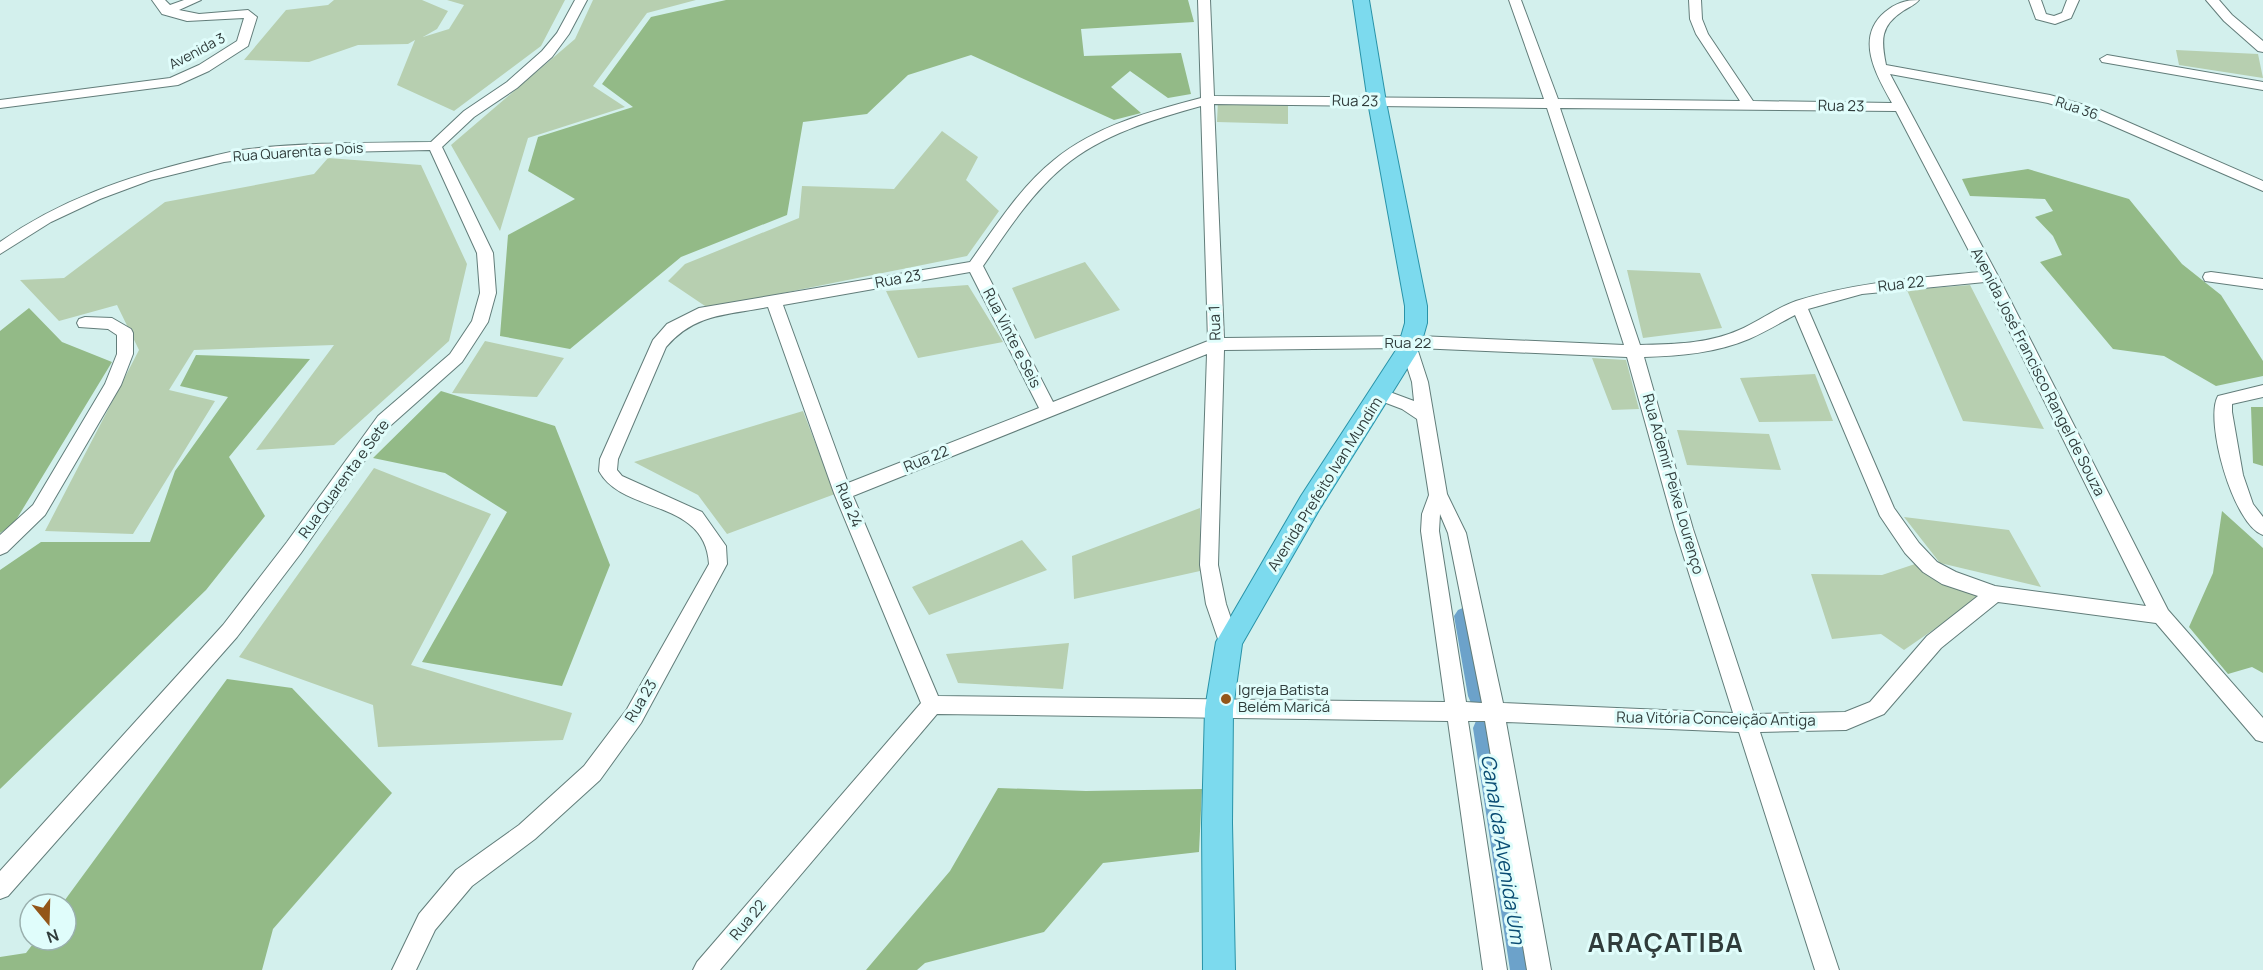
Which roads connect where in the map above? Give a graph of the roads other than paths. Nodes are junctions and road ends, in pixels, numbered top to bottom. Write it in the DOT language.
graph roads {
  1 [pos="195,0"];
  2 [pos="581,0"];
  3 [pos="1203,0"];
  4 [pos="1360,0"];
  5 [pos="1515,0"];
  6 [pos="1695,0"];
  7 [pos="1913,0"];
  8 [pos="2036,0"];
  9 [pos="2073,0"];
  10 [pos="2212,0"];
  11 [pos="162,5"];
  12 [pos="2263,48"];
  13 [pos="2107,58"];
  14 [pos="1880,68"];
  15 [pos="2263,86"];
  16 [pos="1207,100"];
  17 [pos="1377,102"];
  18 [pos="1552,103"];
  19 [pos="0,104"];
  20 [pos="1749,105"];
  21 [pos="1899,107"];
  22 [pos="435,146"];
  23 [pos="2263,186"];
  24 [pos="0,249"];
  25 [pos="975,266"];
  26 [pos="1990,276"];
  27 [pos="2211,277"];
  28 [pos="2263,285"];
  29 [pos="774,301"];
  30 [pos="1798,306"];
  31 [pos="85,324"];
  32 [pos="1216,344"];
  33 [pos="1410,345"];
  34 [pos="1635,351"];
  35 [pos="2263,391"];
  36 [pos="1379,394"];
  37 [pos="1049,410"];
  38 [pos="1426,416"];
  39 [pos="843,493"];
  40 [pos="1438,495"];
  41 [pos="2263,528"];
  42 [pos="0,547"];
  43 [pos="1995,594"];
  44 [pos="2161,616"];
  45 [pos="1229,642"];
  46 [pos="932,705"];
  47 [pos="1220,709"];
  48 [pos="1476,712"];
  49 [pos="1747,723"];
  50 [pos="2263,733"];
  51 [pos="0,888"];
  52 [pos="404,970"];
  53 [pos="705,970"];
  54 [pos="1219,970"];
  55 [pos="1495,970"];
  56 [pos="1539,970"];
  57 [pos="1827,970"];
  1 -- 11 [label="street"];
  2 -- 22 [label="street"];
  3 -- 16 [label="street, Rua 1"];
  4 -- 17 [label="main road, Avenida Prefeito Ivan Mundim"];
  5 -- 18 [label="street, Rua Ademir Peixe Lourenço"];
  6 -- 20 [label="street"];
  7 -- 14 [label="street, Avenida José Francisco Rangel de Souza"];
  8 -- 9 [label="street"];
  10 -- 12 [label="street"];
  11 -- 19 [label="street, Avenida 3"];
  13 -- 15 [label="street"];
  14 -- 21 [label="street, Avenida José Francisco Rangel de Souza"];
  14 -- 23 [label="street, Rua 36"];
  16 -- 17 [label="street, Rua 23"];
  16 -- 25 [label="street, Rua 23"];
  16 -- 32 [label="street, Rua 1"];
  17 -- 18 [label="street, Rua 23"];
  17 -- 33 [label="main road, Avenida Prefeito Ivan Mundim"];
  18 -- 20 [label="street, Rua 23"];
  18 -- 34 [label="street, Rua Ademir Peixe Lourenço"];
  20 -- 21 [label="street, Rua 23"];
  21 -- 26 [label="street, Avenida José Francisco Rangel de Souza"];
  22 -- 24 [label="street, Rua Quarenta e Dois"];
  22 -- 51 [label="street, Rua Quarenta e Sete"];
  25 -- 29 [label="street, Rua 23"];
  25 -- 37 [label="street, Rua Vinte e Seis"];
  26 -- 30 [label="street, Rua 22"];
  26 -- 44 [label="street, Avenida José Francisco Rangel de Souza"];
  27 -- 28 [label="street"];
  29 -- 39 [label="street, Rua 24"];
  29 -- 52 [label="street, Rua 23"];
  30 -- 34 [label="street, Rua 22"];
  30 -- 43 [label="street"];
  31 -- 42 [label="street"];
  32 -- 33 [label="street, Rua 22"];
  32 -- 37 [label="street, Rua 22"];
  32 -- 45 [label="street, Rua 1"];
  33 -- 34 [label="street, Rua 22"];
  33 -- 36 [label="main road, Avenida Prefeito Ivan Mundim"];
  33 -- 38 [label="street"];
  34 -- 49 [label="street, Rua Ademir Peixe Lourenço"];
  35 -- 41 [label="street"];
  36 -- 38 [label="street"];
  36 -- 45 [label="main road, Avenida Prefeito Ivan Mundim"];
  37 -- 39 [label="street, Rua 22"];
  38 -- 40 [label="street"];
  39 -- 46 [label="street, Rua 24"];
  40 -- 48 [label="street"];
  40 -- 48 [label="street"];
  43 -- 44 [label="street"];
  43 -- 49 [label="street, Rua Vitória Conceição Antiga"];
  44 -- 50 [label="street, Avenida José Francisco Rangel de Souza"];
  45 -- 47 [label="main road, Avenida Prefeito Ivan Mundim"];
  46 -- 47 [label="street"];
  46 -- 53 [label="street, Rua 22"];
  47 -- 48 [label="street, Rua Vitória Conceição Antiga"];
  47 -- 54 [label="main road, Avenida Prefeito Ivan Mundim"];
  48 -- 49 [label="street, Rua Vitória Conceição Antiga"];
  48 -- 55 [label="street"];
  48 -- 56 [label="street"];
  49 -- 57 [label="street, Rua Ademir Peixe Lourenço"];
}
